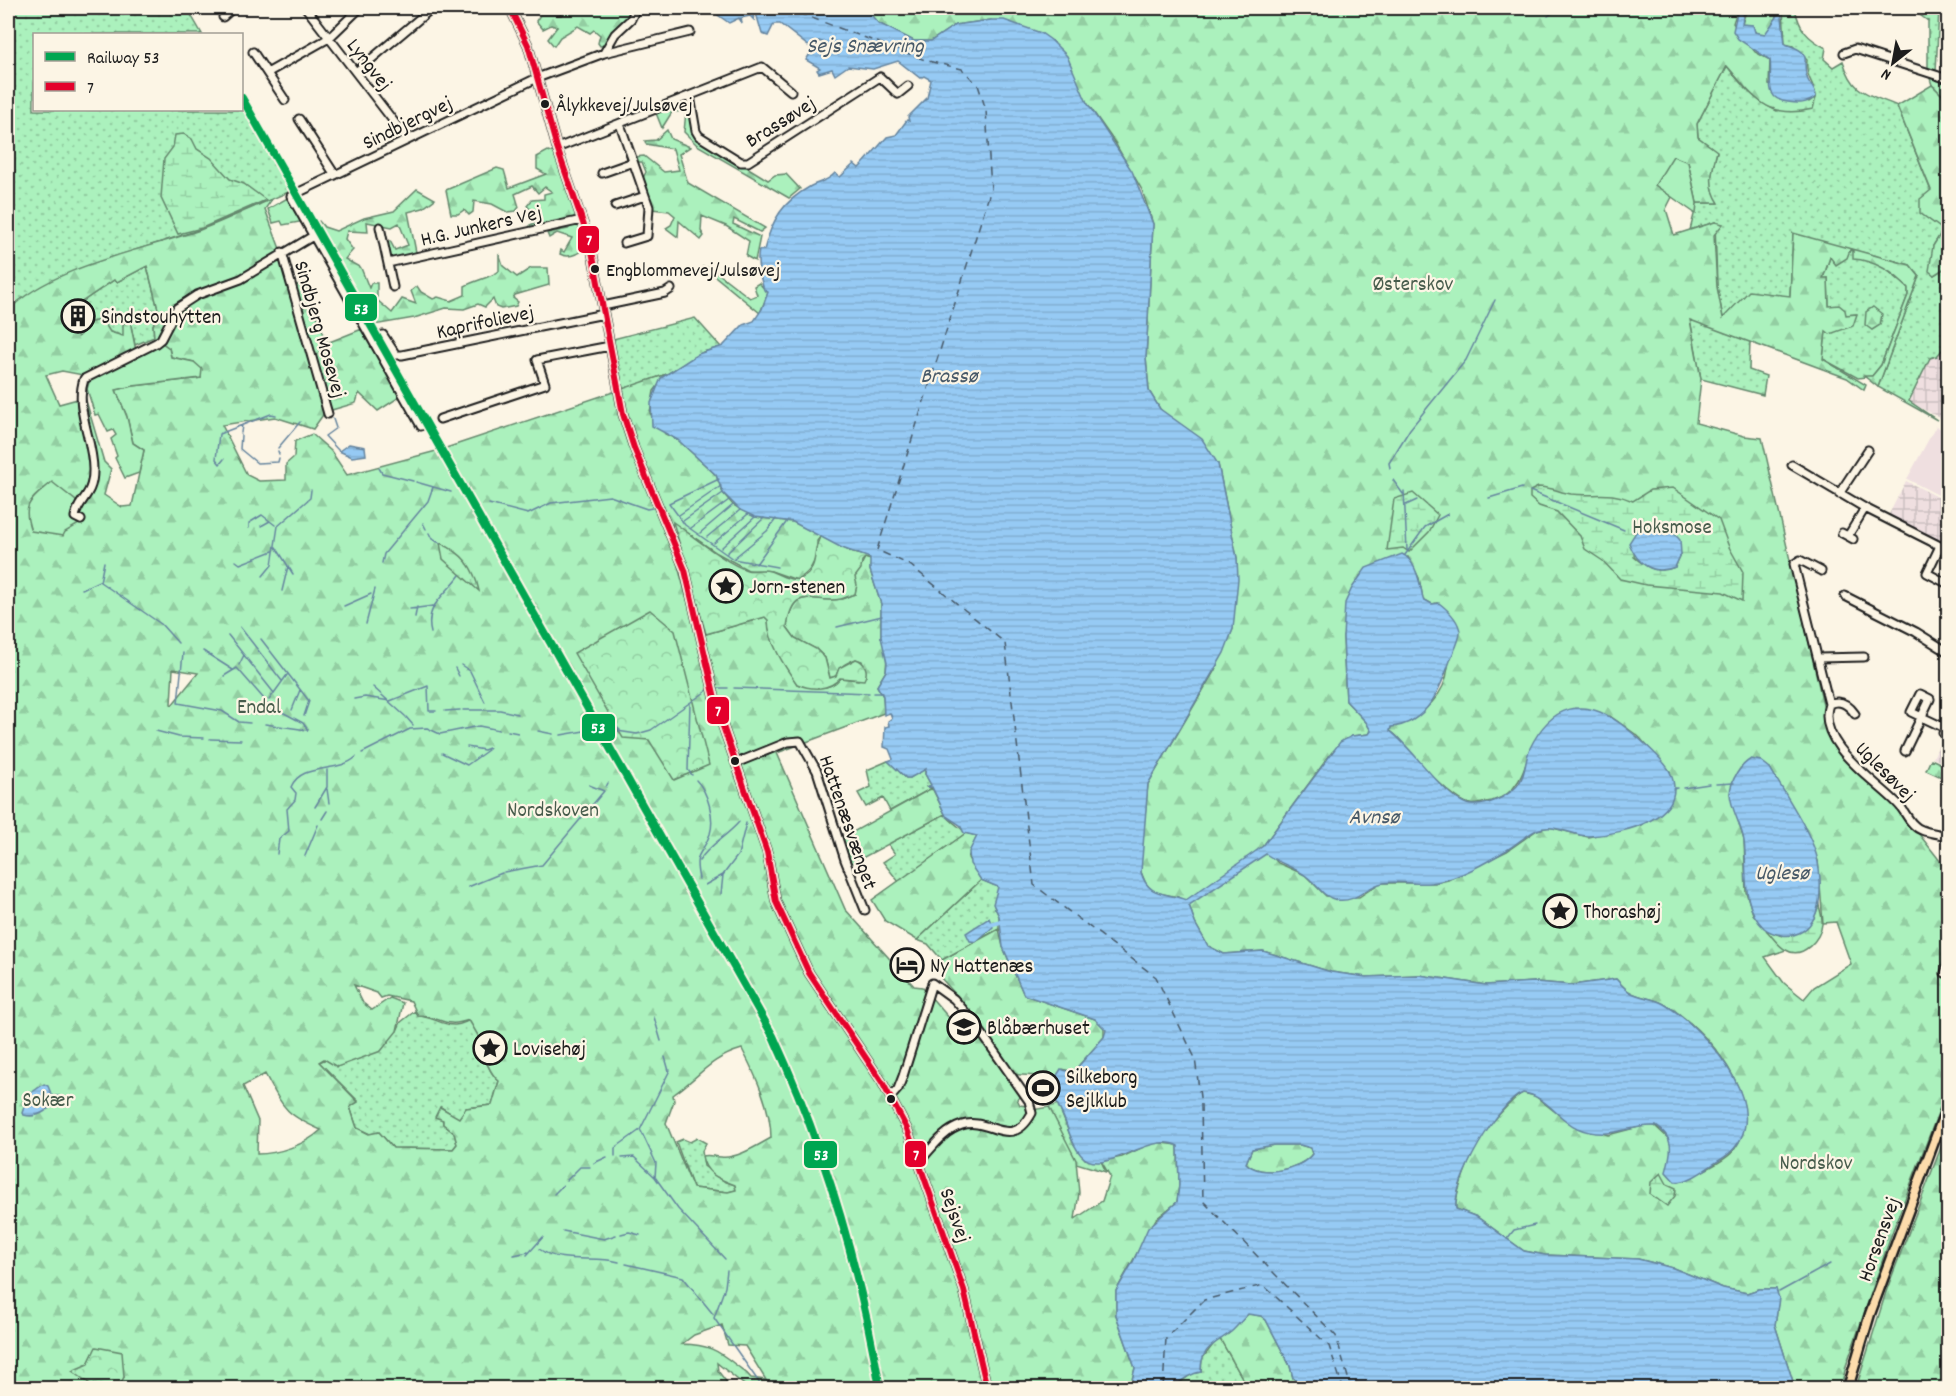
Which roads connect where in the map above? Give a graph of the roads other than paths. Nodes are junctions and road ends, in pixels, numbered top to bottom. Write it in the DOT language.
graph roads {
  1 [pos="233,8"];
  2 [pos="306,8"];
  3 [pos="360,8"];
  4 [pos="432,8"];
  5 [pos="510,8"];
  6 [pos="636,8"];
  7 [pos="223,17"];
  8 [pos="690,32"];
  9 [pos="330,38"];
  10 [pos="253,52"];
  11 [pos="604,53"];
  12 [pos="1844,53"];
  13 [pos="356,72"];
  14 [pos="267,73"];
  15 [pos="537,78"];
  16 [pos="1948,79"];
  17 [pos="908,87"];
  18 [pos="791,91"];
  19 [pos="690,96"];
  20 [pos="285,100"];
  21 [pos="299,119"];
  22 [pos="620,124"];
  23 [pos="408,140"];
  24 [pos="557,148"];
  25 [pos="633,162"];
  26 [pos="602,173"];
  27 [pos="335,175"];
  28 [pos="291,196"];
  29 [pos="645,196"];
  30 [pos="615,206"];
  31 [pos="582,220"];
  32 [pos="380,227"];
  33 [pos="313,236"];
  34 [pos="624,243"];
  35 [pos="282,252"];
  36 [pos="388,263"];
  37 [pos="393,287"];
  38 [pos="671,289"];
  39 [pos="603,310"];
  40 [pos="383,335"];
  41 [pos="610,345"];
  42 [pos="328,414"];
  43 [pos="440,419"];
  44 [pos="422,426"];
  45 [pos="1869,450"];
  46 [pos="1792,465"];
  47 [pos="1839,494"];
  48 [pos="1865,508"];
  49 [pos="81,520"];
  50 [pos="1848,536"];
  51 [pos="1940,546"];
  52 [pos="1948,550"];
  53 [pos="1821,571"];
  54 [pos="1948,584"];
  55 [pos="1845,596"];
  56 [pos="1948,652"];
  57 [pos="1864,657"];
  58 [pos="1819,658"];
  59 [pos="1829,704"];
  60 [pos="1855,714"];
  61 [pos="1945,728"];
  62 [pos="1905,751"];
  63 [pos="736,763"];
  64 [pos="1948,837"];
  65 [pos="865,910"];
  66 [pos="1948,964"];
  67 [pos="1946,972"];
  68 [pos="891,1097"];
  69 [pos="1948,1104"];
  70 [pos="920,1161"];
  71 [pos="987,1389"];
  72 [pos="1848,1389"];
  1 -- 7 [label="street"];
  2 -- 9 [label="street, Lyngvej"];
  3 -- 9 [label="street"];
  4 -- 13 [label="street"];
  5 -- 15 [label="street, Sejsvej"];
  6 -- 11 [label="street"];
  8 -- 11 [label="street, Sindbjergvej"];
  9 -- 13 [label="street, Lyngvej"];
  9 -- 14 [label="street"];
  10 -- 14 [label="street"];
  11 -- 15 [label="street, Sindbjergvej"];
  12 -- 16 [label="street"];
  13 -- 23 [label="street, Lyngvej"];
  14 -- 20 [label="street"];
  15 -- 23 [label="street, Sindbjergvej"];
  15 -- 24 [label="street, Sejsvej"];
  17 -- 19 [label="street, Brassøvej"];
  18 -- 19 [label="street"];
  19 -- 22 [label="street"];
  21 -- 27 [label="street"];
  22 -- 24 [label="street"];
  22 -- 25 [label="street"];
  23 -- 27 [label="street, Sindbjergvej"];
  24 -- 31 [label="street, Sejsvej"];
  25 -- 26 [label="street"];
  25 -- 29 [label="street"];
  27 -- 28 [label="street, Sindbjergvej"];
  28 -- 33 [label="street, Sindbjerg Mosevej"];
  29 -- 30 [label="street"];
  29 -- 34 [label="street"];
  31 -- 36 [label="street, H.G. Junkers Vej"];
  31 -- 39 [label="street, Sejsvej"];
  32 -- 36 [label="street"];
  33 -- 35 [label="street, Sindbjerg Mosevej"];
  33 -- 44 [label="street, Sindbjerg Mosevej"];
  35 -- 42 [label="street, Sindbjerg Mosevej"];
  35 -- 49 [label="street, Sindbjerg Mosevej"];
  36 -- 37 [label="street"];
  38 -- 39 [label="street"];
  39 -- 40 [label="street, Kaprifolievej"];
  39 -- 41 [label="street, Sejsvej"];
  41 -- 43 [label="street"];
  41 -- 63 [label="street, Sejsvej"];
  45 -- 47 [label="street"];
  46 -- 47 [label="street"];
  47 -- 48 [label="street"];
  48 -- 50 [label="street"];
  48 -- 51 [label="street"];
  51 -- 52 [label="street"];
  51 -- 54 [label="street"];
  53 -- 58 [label="street, Uglesøvej"];
  55 -- 56 [label="street"];
  57 -- 58 [label="street"];
  58 -- 59 [label="street, Uglesøvej"];
  59 -- 60 [label="street, Uglesøvej"];
  59 -- 64 [label="street, Uglesøvej"];
  61 -- 62 [label="street"];
  63 -- 65 [label="street, Hattenæsvænget"];
  63 -- 68 [label="street, Sejsvej"];
  66 -- 67 [label="street"];
  68 -- 70 [label="street, Sejsvej"];
  68 -- 70 [label="street"];
  69 -- 72 [label="main road, Horsensvej"];
  70 -- 71 [label="street, Sejsvej"];
}
